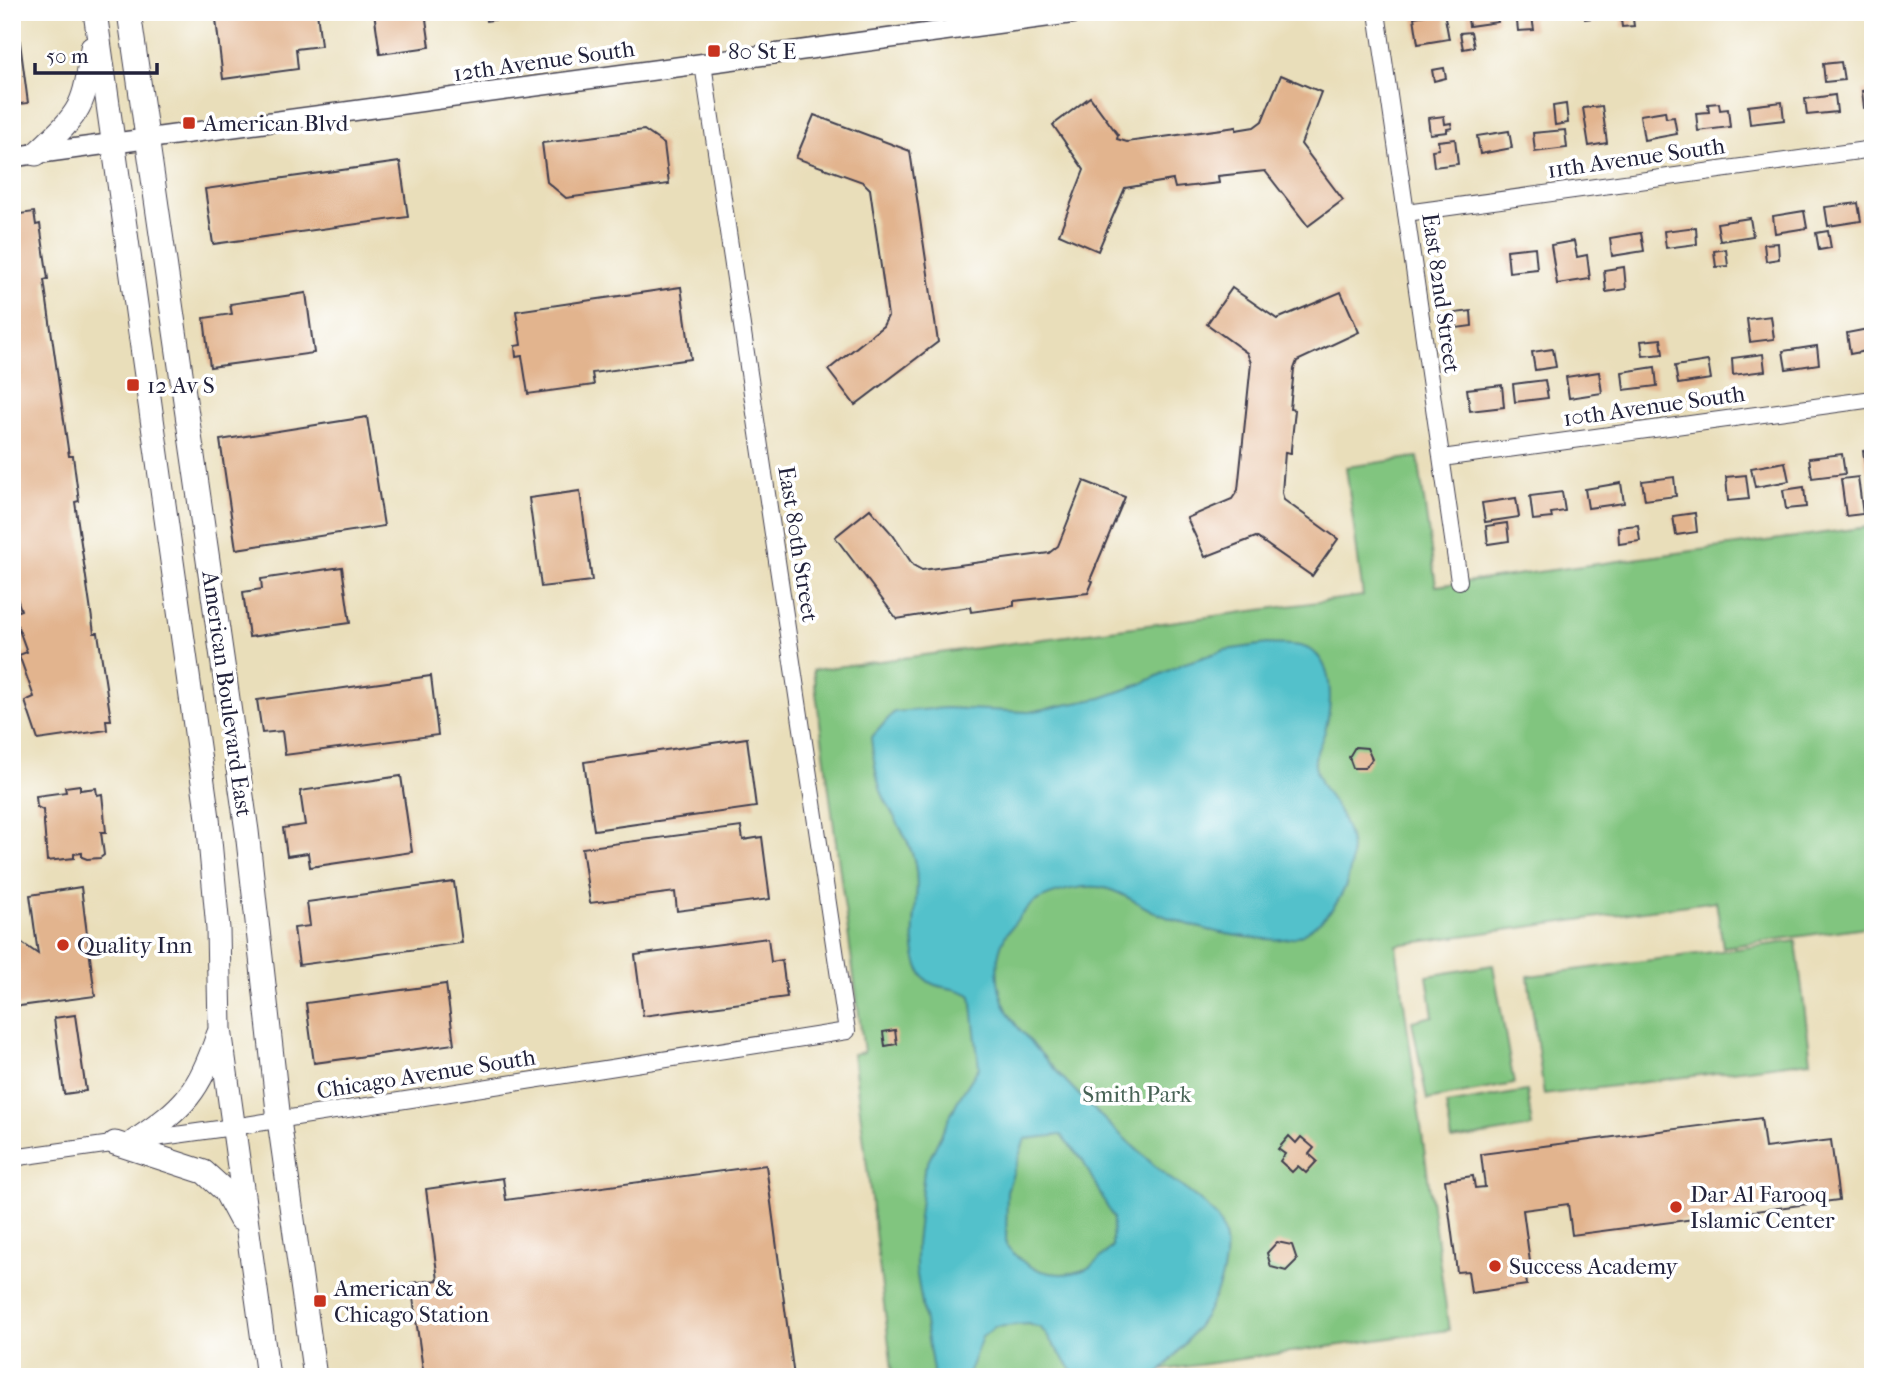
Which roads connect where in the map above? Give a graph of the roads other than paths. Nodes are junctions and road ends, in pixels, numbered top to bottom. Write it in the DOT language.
graph roads {
  1 [pos="129,12"];
  2 [pos="1083,12"];
  3 [pos="1377,12"];
  4 [pos="95,15"];
  5 [pos="703,64"];
  6 [pos="147,139"];
  7 [pos="114,143"];
  8 [pos="1873,149"];
  9 [pos="36,154"];
  10 [pos="12,157"];
  11 [pos="1406,213"];
  12 [pos="1873,399"];
  13 [pos="188,428"];
  14 [pos="154,432"];
  15 [pos="1442,458"];
  16 [pos="1459,581"];
  17 [pos="220,1029"];
  18 [pos="846,1031"];
  19 [pos="279,1120"];
  20 [pos="233,1127"];
  21 [pos="125,1142"];
  22 [pos="12,1158"];
  23 [pos="248,1233"];
  24 [pos="268,1377"];
  25 [pos="314,1377"];
  1 -- 6 [label="main road, American Boulevard East"];
  2 -- 5 [label="street, 12th Avenue South"];
  3 -- 11 [label="street, East 82nd Street"];
  4 -- 7 [label="main road, American Boulevard East"];
  4 -- 9 [label="main road"];
  5 -- 6 [label="street, 12th Avenue South"];
  5 -- 18 [label="street, East 80th Street"];
  6 -- 7 [label="street, 12th Avenue South"];
  6 -- 13 [label="main road, American Boulevard East"];
  7 -- 9 [label="street, 12th Avenue South"];
  7 -- 14 [label="main road, American Boulevard East"];
  8 -- 11 [label="street, 11th Avenue South"];
  9 -- 10 [label="street, 12th Avenue South"];
  11 -- 15 [label="street, East 82nd Street"];
  12 -- 15 [label="street, 10th Avenue South"];
  13 -- 14 [label="main road"];
  13 -- 19 [label="main road, American Boulevard East"];
  14 -- 17 [label="main road, American Boulevard East"];
  15 -- 16 [label="street, East 82nd Street"];
  17 -- 20 [label="main road, American Boulevard East"];
  17 -- 21 [label="main road"];
  18 -- 19 [label="street, Chicago Avenue South"];
  19 -- 20 [label="street, Chicago Avenue South"];
  19 -- 25 [label="main road, American Boulevard East"];
  20 -- 21 [label="street, Chicago Avenue South"];
  20 -- 23 [label="main road, American Boulevard East"];
  21 -- 22 [label="street, Chicago Avenue South"];
  21 -- 23 [label="main road"];
  23 -- 24 [label="main road, American Boulevard East"];
}
